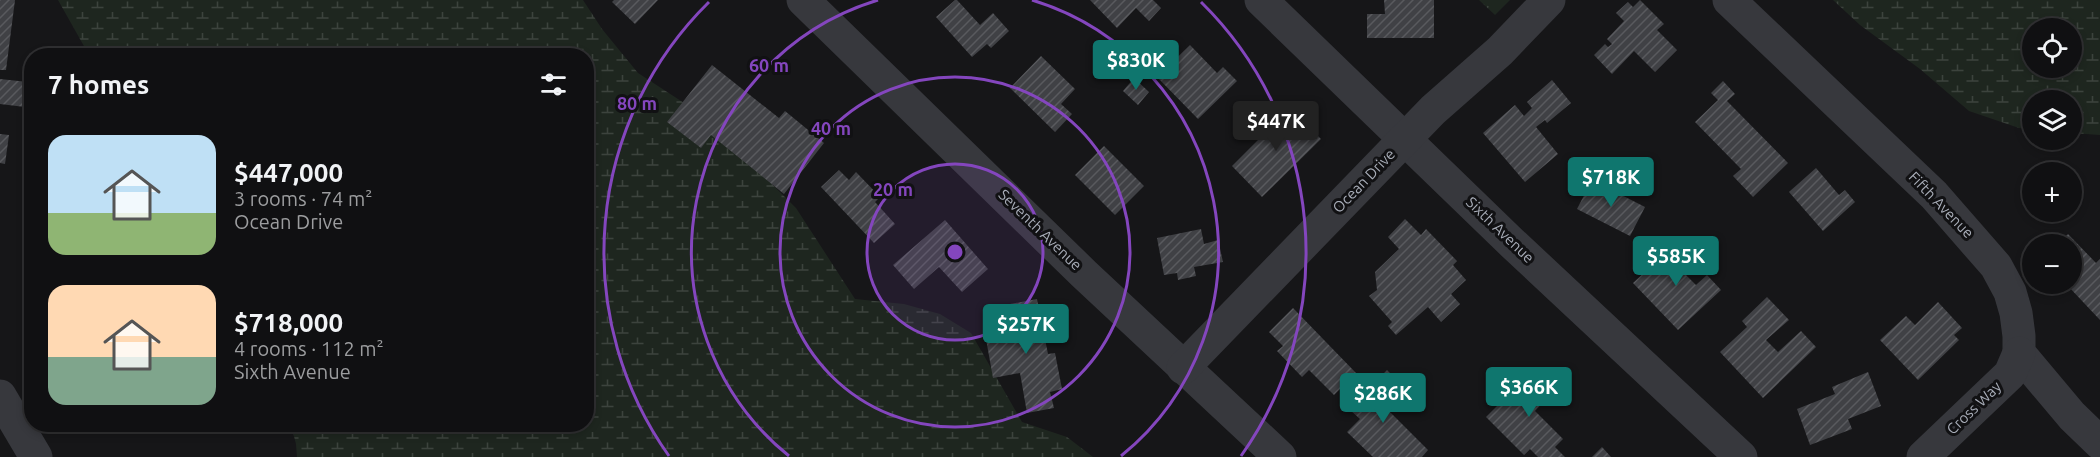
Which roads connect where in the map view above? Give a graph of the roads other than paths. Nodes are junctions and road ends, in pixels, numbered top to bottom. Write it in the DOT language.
graph roads {
  1 [pos="803,0"];
  2 [pos="1261,0"];
  3 [pos="1549,0"];
  4 [pos="1729,0"];
  5 [pos="1405,139"];
  6 [pos="2019,353"];
  7 [pos="1183,368"];
  8 [pos="0,396"];
  9 [pos="2100,443"];
  10 [pos="36,457"];
  11 [pos="1280,457"];
  12 [pos="1741,457"];
  13 [pos="1923,457"];
  1 -- 7 [label="street, Seventh Avenue"];
  2 -- 5 [label="street, Sixth Avenue"];
  3 -- 5 [label="street, Ocean Drive"];
  4 -- 6 [label="street, Fifth Avenue"];
  5 -- 7 [label="street, Ocean Drive"];
  5 -- 12 [label="street, Sixth Avenue"];
  6 -- 9 [label="street"];
  6 -- 13 [label="street, Cross Way"];
  7 -- 11 [label="street, Seventh Avenue"];
  8 -- 10 [label="street"];
}
